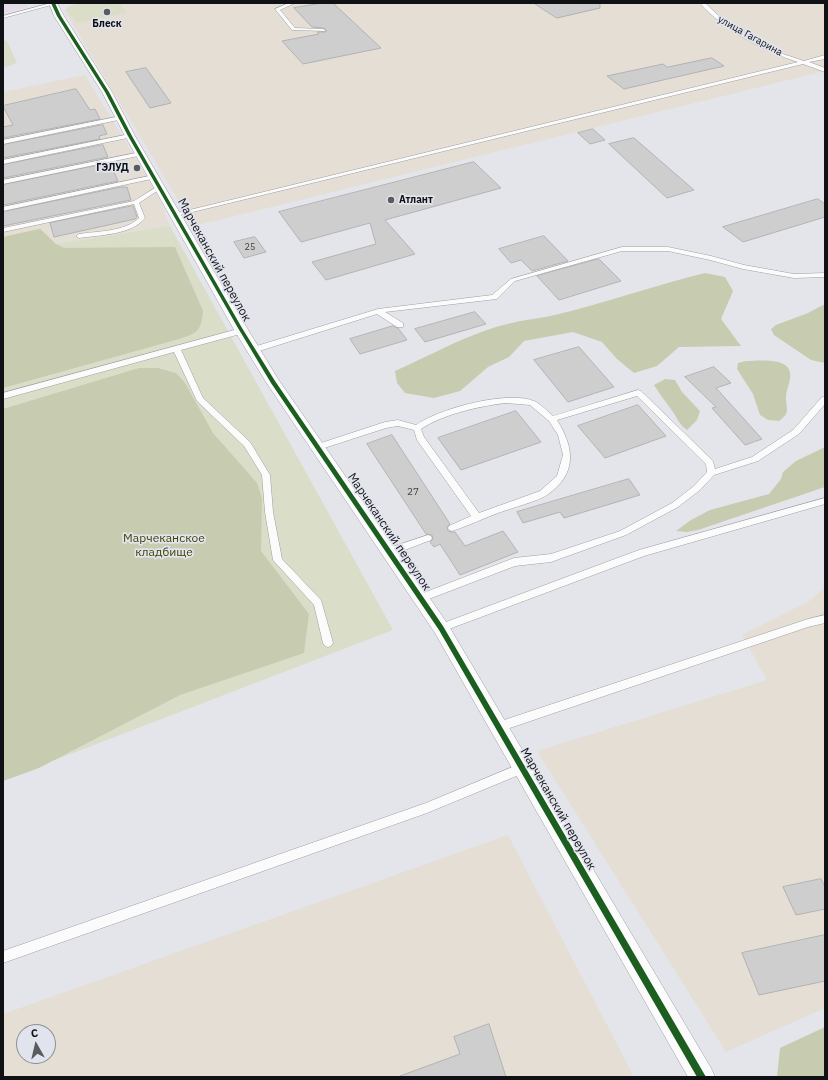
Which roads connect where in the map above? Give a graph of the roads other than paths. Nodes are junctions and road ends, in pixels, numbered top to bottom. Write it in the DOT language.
graph roads {
  1 [pos="293,3"];
  2 [pos="702,3"];
  3 [pos="53,4"];
  4 [pos="3,17"];
  5 [pos="323,30"];
  6 [pos="825,58"];
  7 [pos="805,62"];
  8 [pos="825,70"];
  9 [pos="121,118"];
  10 [pos="130,136"];
  11 [pos="3,142"];
  12 [pos="141,154"];
  13 [pos="3,162"];
  14 [pos="3,182"];
  15 [pos="157,182"];
  16 [pos="136,202"];
  17 [pos="3,209"];
  18 [pos="176,214"];
  19 [pos="3,230"];
  20 [pos="79,236"];
  21 [pos="825,275"];
  22 [pos="378,312"];
  23 [pos="400,325"];
  24 [pos="241,331"];
  25 [pos="176,349"];
  26 [pos="253,350"];
  27 [pos="3,396"];
  28 [pos="825,399"];
  29 [pos="552,419"];
  30 [pos="417,428"];
  31 [pos="318,447"];
  32 [pos="711,473"];
  33 [pos="825,501"];
  34 [pos="477,518"];
  35 [pos="452,528"];
  36 [pos="428,538"];
  37 [pos="389,552"];
  38 [pos="421,598"];
  39 [pos="825,619"];
  40 [pos="441,628"];
  41 [pos="328,643"];
  42 [pos="498,727"];
  43 [pos="522,768"];
  44 [pos="3,957"];
  45 [pos="702,1077"];
  1 -- 5 [label="lane"];
  2 -- 7 [label="lane, улица Гагарина"];
  3 -- 4 [label="lane"];
  3 -- 9 [label="street, Марчеканский переулок"];
  6 -- 7 [label="lane"];
  7 -- 8 [label="lane, улица Гагарина"];
  7 -- 18 [label="lane"];
  9 -- 10 [label="street, Марчеканский переулок"];
  9 -- 11 [label="lane"];
  10 -- 12 [label="street, Марчеканский переулок"];
  10 -- 13 [label="lane"];
  12 -- 14 [label="lane"];
  12 -- 15 [label="street, Марчеканский переулок"];
  15 -- 16 [label="lane"];
  15 -- 17 [label="lane"];
  15 -- 18 [label="street, Марчеканский переулок"];
  16 -- 19 [label="lane"];
  16 -- 20 [label="lane"];
  18 -- 24 [label="street, Марчеканский переулок"];
  21 -- 22 [label="lane"];
  22 -- 23 [label="lane"];
  22 -- 26 [label="lane"];
  24 -- 25 [label="lane"];
  24 -- 26 [label="street, Марчеканский переулок"];
  25 -- 27 [label="lane"];
  25 -- 41 [label="lane"];
  26 -- 31 [label="street, Марчеканский переулок"];
  28 -- 32 [label="lane"];
  29 -- 30 [label="lane"];
  29 -- 32 [label="lane"];
  29 -- 34 [label="lane"];
  30 -- 31 [label="lane"];
  30 -- 34 [label="lane"];
  31 -- 37 [label="street, Марчеканский переулок"];
  32 -- 38 [label="lane"];
  33 -- 40 [label="lane"];
  34 -- 35 [label="lane"];
  36 -- 37 [label="lane"];
  37 -- 38 [label="street, Марчеканский переулок"];
  38 -- 40 [label="street, Марчеканский переулок"];
  39 -- 42 [label="lane"];
  40 -- 42 [label="street, Марчеканский переулок"];
  42 -- 43 [label="street, Марчеканский переулок"];
  43 -- 44 [label="lane"];
  43 -- 45 [label="street, Марчеканский переулок"];
}
